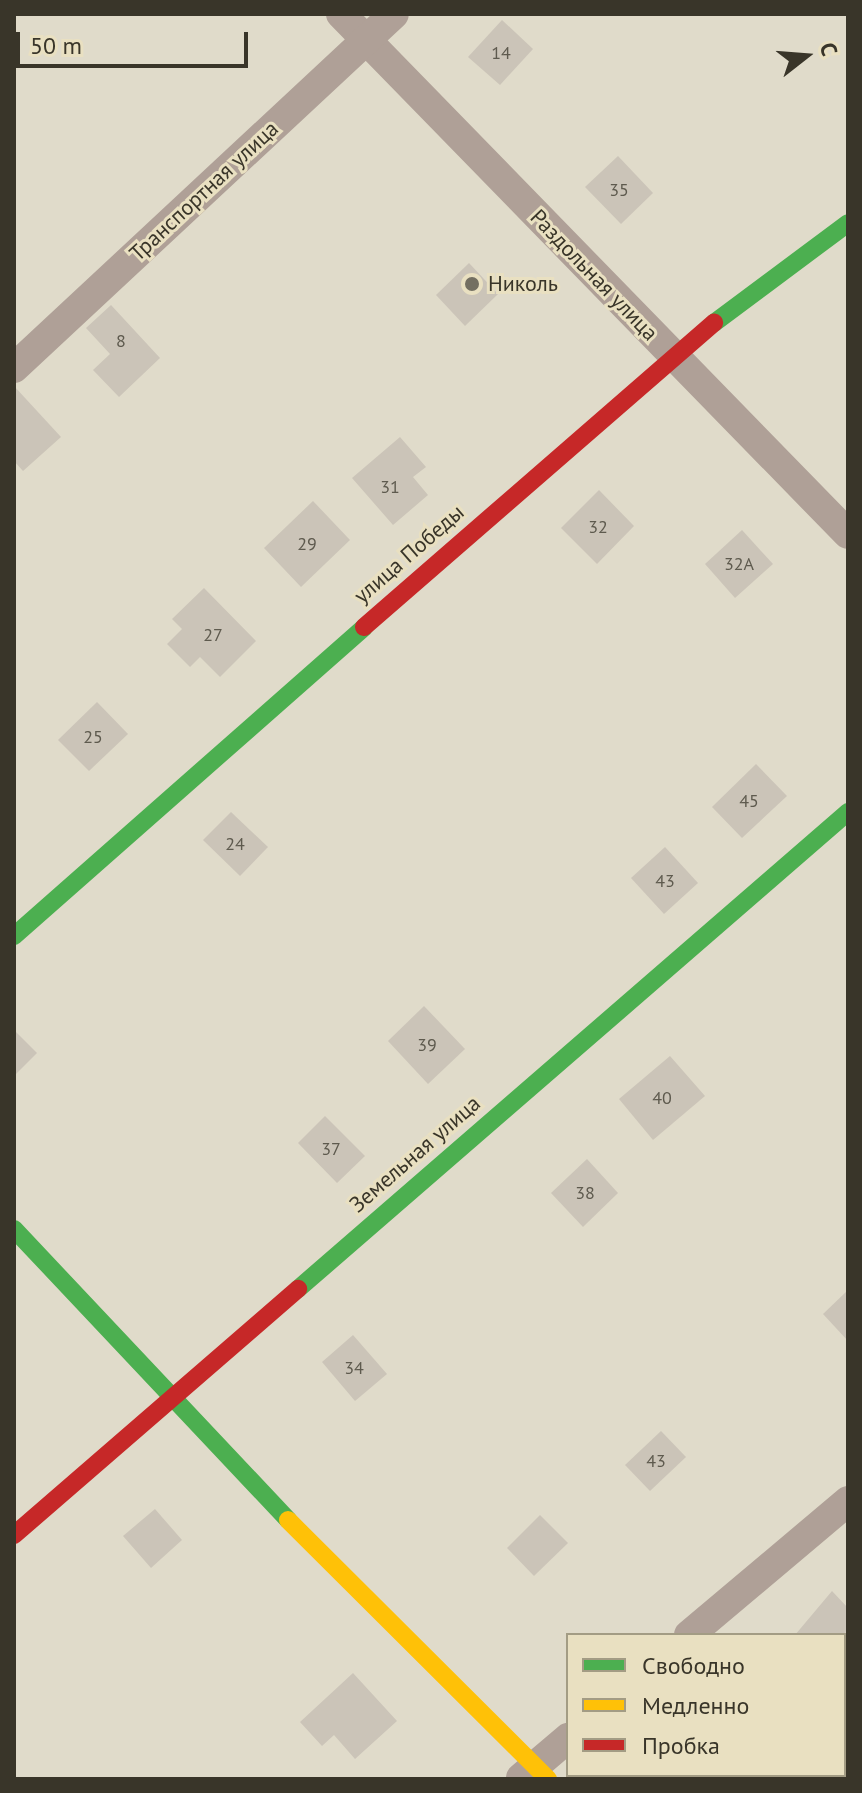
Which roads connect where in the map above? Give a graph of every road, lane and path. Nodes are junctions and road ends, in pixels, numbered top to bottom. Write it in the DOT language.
graph roads {
  1 [pos="341,14"];
  2 [pos="394,14"];
  3 [pos="366,39"];
  4 [pos="848,223"];
  5 [pos="671,355"];
  6 [pos="14,368"];
  7 [pos="848,534"];
  8 [pos="848,812"];
  9 [pos="14,936"];
  10 [pos="14,1229"];
  11 [pos="167,1399"];
  12 [pos="848,1501"];
  13 [pos="14,1535"];
  14 [pos="691,1633"];
  15 [pos="566,1740"];
  16 [pos="535,1774"];
  1 -- 3 [label="street, Раздольная улица"];
  2 -- 3 [label="street, Транспортная улица"];
  3 -- 5 [label="street, Раздольная улица"];
  3 -- 6 [label="street, Транспортная улица"];
  4 -- 5 [label="street, улица Победы"];
  5 -- 7 [label="street, Раздольная улица"];
  5 -- 9 [label="street, улица Победы"];
  8 -- 11 [label="street, Земельная улица"];
  10 -- 11 [label="street"];
  11 -- 13 [label="street, Земельная улица"];
  11 -- 16 [label="street"];
  12 -- 14 [label="street"];
  15 -- 16 [label="street"];
}
